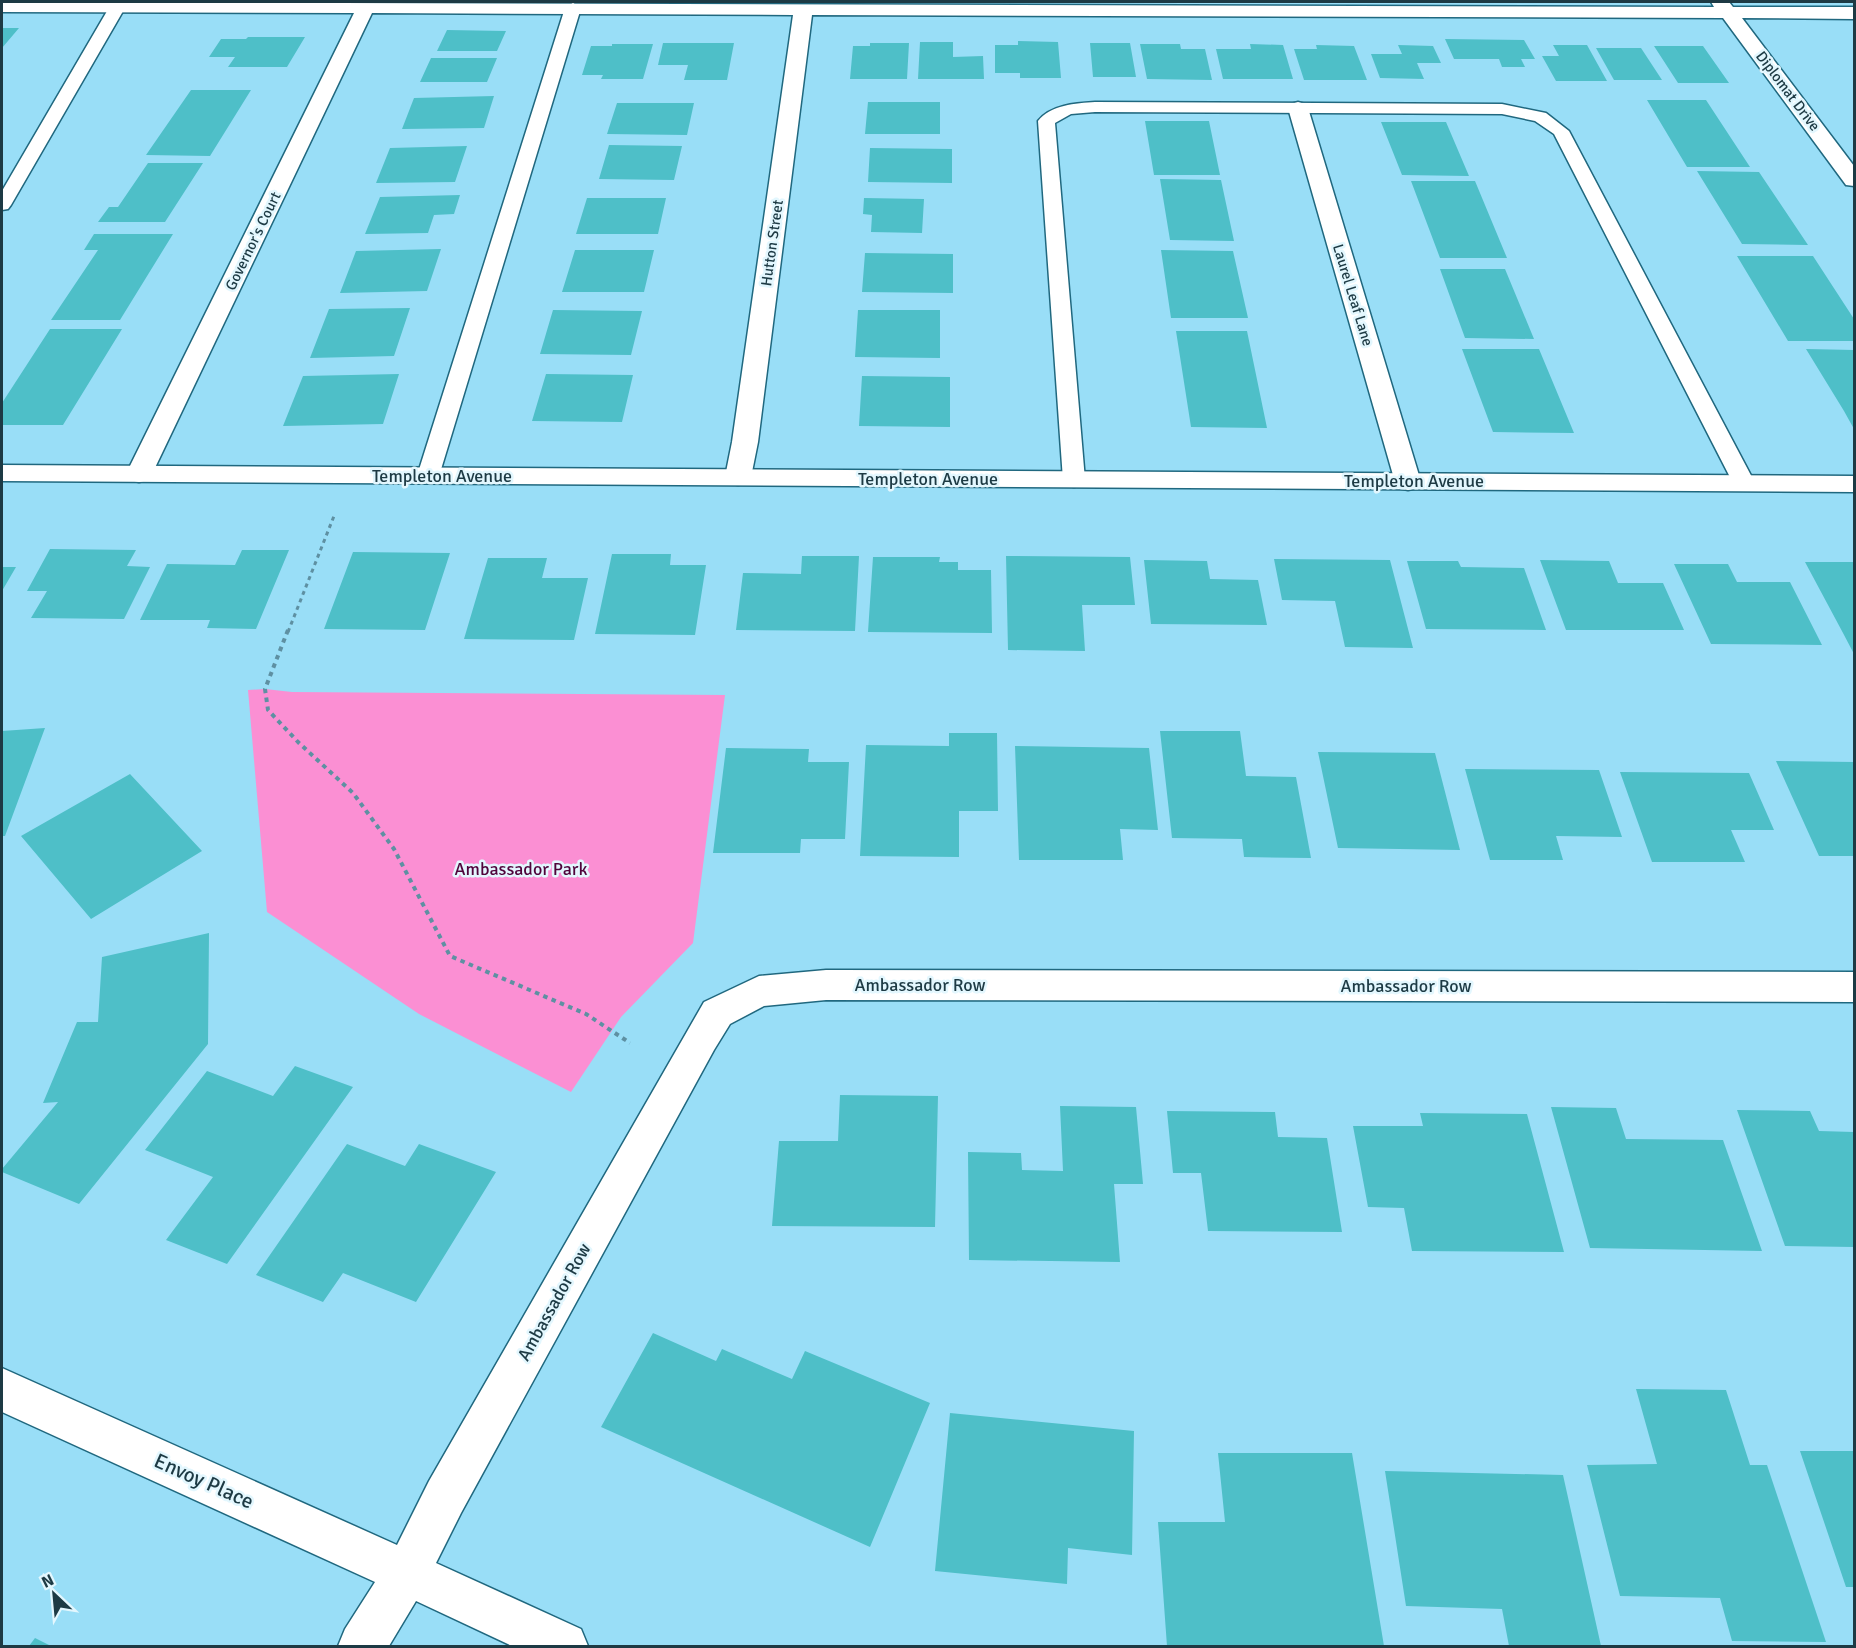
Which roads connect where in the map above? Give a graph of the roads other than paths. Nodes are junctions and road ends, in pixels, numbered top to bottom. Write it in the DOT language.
graph roads {
  1 [pos="2,6"];
  2 [pos="118,6"];
  3 [pos="366,7"];
  4 [pos="1725,7"];
  5 [pos="573,8"];
  6 [pos="803,9"];
  7 [pos="1854,13"];
  8 [pos="1298,108"];
  9 [pos="1854,180"];
  10 [pos="2,205"];
  11 [pos="2,473"];
  12 [pos="139,474"];
  13 [pos="428,476"];
  14 [pos="738,477"];
  15 [pos="1074,480"];
  16 [pos="1408,482"];
  17 [pos="1743,483"];
  18 [pos="1854,484"];
  19 [pos="1854,987"];
  20 [pos="2,1389"];
  21 [pos="407,1573"];
  22 [pos="362,1647"];
  23 [pos="564,1647"];
  1 -- 2 [label="street"];
  2 -- 3 [label="street"];
  2 -- 10 [label="lane"];
  3 -- 5 [label="street"];
  3 -- 12 [label="street, Governor's Court"];
  4 -- 6 [label="street"];
  4 -- 7 [label="street"];
  4 -- 9 [label="street, Diplomat Drive"];
  5 -- 6 [label="street"];
  5 -- 13 [label="lane"];
  6 -- 14 [label="street, Hutton Street"];
  8 -- 15 [label="lane"];
  8 -- 16 [label="street, Laurel Leaf Lane"];
  8 -- 17 [label="lane"];
  11 -- 12 [label="street, Templeton Avenue"];
  12 -- 13 [label="street, Templeton Avenue"];
  13 -- 14 [label="street, Templeton Avenue"];
  14 -- 15 [label="street, Templeton Avenue"];
  15 -- 16 [label="street, Templeton Avenue"];
  16 -- 17 [label="street, Templeton Avenue"];
  17 -- 18 [label="street, Templeton Avenue"];
  19 -- 21 [label="street, Ambassador Row"];
  20 -- 21 [label="street, Envoy Place"];
  21 -- 22 [label="street, Ambassador Row"];
  21 -- 23 [label="street, Envoy Place"];
}
